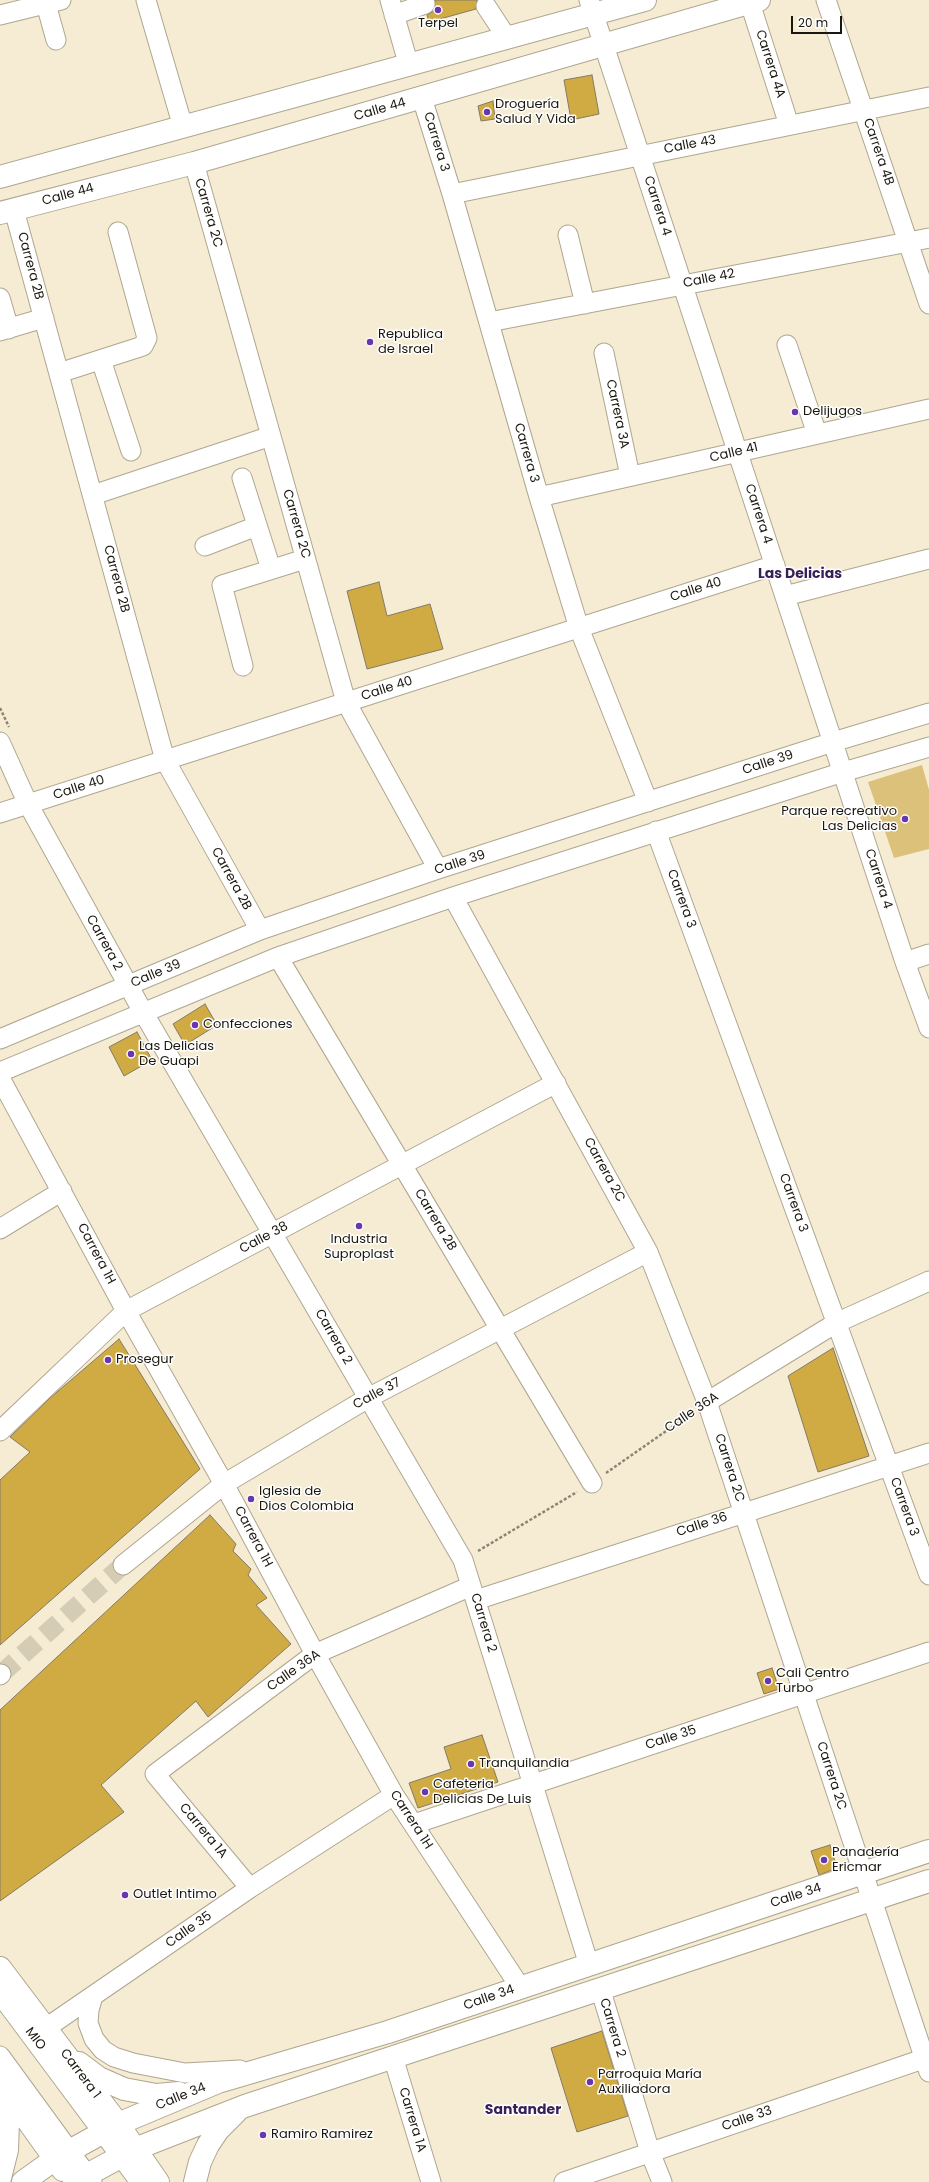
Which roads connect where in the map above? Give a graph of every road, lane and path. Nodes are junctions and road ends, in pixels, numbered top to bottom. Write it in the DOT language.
graph roads {
  1 [pos="146,0"];
  2 [pos="644,0"];
  3 [pos="826,0"];
  4 [pos="754,1"];
  5 [pos="54,2"];
  6 [pos="424,4"];
  7 [pos="486,6"];
  8 [pos="392,7"];
  9 [pos="591,7"];
  10 [pos="0,15"];
  11 [pos="506,38"];
  12 [pos="56,40"];
  13 [pos="603,44"];
  14 [pos="409,66"];
  15 [pos="929,97"];
  16 [pos="422,98"];
  17 [pos="864,111"];
  18 [pos="789,126"];
  19 [pos="183,127"];
  20 [pos="81,155"];
  21 [pos="640,155"];
  22 [pos="194,163"];
  23 [pos="0,176"];
  24 [pos="90,189"];
  25 [pos="452,194"];
  26 [pos="7,211"];
  27 [pos="118,232"];
  28 [pos="568,235"];
  29 [pos="929,238"];
  30 [pos="908,242"];
  31 [pos="682,284"];
  32 [pos="0,298"];
  33 [pos="585,304"];
  34 [pos="929,304"];
  35 [pos="44,318"];
  36 [pos="488,322"];
  37 [pos="4,330"];
  38 [pos="787,346"];
  39 [pos="604,353"];
  40 [pos="100,360"];
  41 [pos="59,373"];
  42 [pos="929,409"];
  43 [pos="817,434"];
  44 [pos="271,436"];
  45 [pos="131,451"];
  46 [pos="737,452"];
  47 [pos="630,476"];
  48 [pos="242,478"];
  49 [pos="93,495"];
  50 [pos="539,497"];
  51 [pos="257,526"];
  52 [pos="205,546"];
  53 [pos="305,559"];
  54 [pos="929,559"];
  55 [pos="775,565"];
  56 [pos="271,569"];
  57 [pos="785,596"];
  58 [pos="579,628"];
  59 [pos="243,666"];
  60 [pos="346,702"];
  61 [pos="929,713"];
  62 [pos="0,742"];
  63 [pos="833,742"];
  64 [pos="929,748"];
  65 [pos="165,760"];
  66 [pos="842,772"];
  67 [pos="648,802"];
  68 [pos="28,804"];
  69 [pos="0,813"];
  70 [pos="656,831"];
  71 [pos="438,869"];
  72 [pos="453,897"];
  73 [pos="260,930"];
  74 [pos="929,954"];
  75 [pos="278,957"];
  76 [pos="905,962"];
  77 [pos="128,985"];
  78 [pos="143,1012"];
  79 [pos="929,1028"];
  80 [pos="0,1039"];
  81 [pos="0,1072"];
  82 [pos="0,1078"];
  83 [pos="556,1083"];
  84 [pos="402,1165"];
  85 [pos="62,1191"];
  86 [pos="0,1229"];
  87 [pos="272,1234"];
  88 [pos="648,1252"];
  89 [pos="929,1281"];
  90 [pos="126,1311"];
  91 [pos="836,1323"];
  92 [pos="500,1330"];
  93 [pos="368,1398"];
  94 [pos="707,1402"];
  95 [pos="0,1431"];
  96 [pos="929,1453"];
  97 [pos="889,1466"];
  98 [pos="592,1483"];
  99 [pos="224,1484"];
  100 [pos="743,1512"];
  101 [pos="463,1560"];
  102 [pos="123,1565"];
  103 [pos="929,1575"];
  104 [pos="473,1593"];
  105 [pos="929,1652"];
  106 [pos="315,1654"];
  107 [pos="803,1694"];
  108 [pos="155,1774"];
  109 [pos="533,1784"];
  110 [pos="394,1795"];
  111 [pos="414,1824"];
  112 [pos="929,1852"];
  113 [pos="863,1874"];
  114 [pos="929,1881"];
  115 [pos="250,1888"];
  116 [pos="872,1901"];
  117 [pos="589,1965"];
  118 [pos="0,1968"];
  119 [pos="520,1987"];
  120 [pos="600,1988"];
  121 [pos="0,1994"];
  122 [pos="93,1996"];
  123 [pos="51,2036"];
  124 [pos="0,2056"];
  125 [pos="393,2057"];
  126 [pos="928,2063"];
  127 [pos="257,2070"];
  128 [pos="0,2082"];
  129 [pos="218,2082"];
  130 [pos="0,2089"];
  131 [pos="244,2106"];
  132 [pos="111,2128"];
  133 [pos="128,2152"];
  134 [pos="650,2152"];
  135 [pos="62,2155"];
  136 [pos="0,2178"];
  137 [pos="81,2180"];
  138 [pos="23,2182"];
  139 [pos="140,2182"];
  140 [pos="158,2182"];
  141 [pos="195,2182"];
  142 [pos="431,2182"];
  143 [pos="564,2182"];
  144 [pos="662,2182"];
  1 -- 19 [label="street"];
  2 -- 9 [label="main road"];
  3 -- 17 [label="street, Carrera 4B"];
  4 -- 13 [label="main road, Calle 44"];
  4 -- 18 [label="street, Carrera 4A"];
  5 -- 10 [label="street"];
  5 -- 12 [label="street"];
  6 -- 8 [label="street"];
  7 -- 11 [label="street"];
  8 -- 14 [label="street"];
  9 -- 11 [label="main road"];
  9 -- 13 [label="street, Carrera 4"];
  11 -- 14 [label="main road"];
  13 -- 16 [label="main road, Calle 44"];
  13 -- 21 [label="street, Carrera 4"];
  14 -- 19 [label="main road"];
  15 -- 17 [label="street, Calle 43"];
  16 -- 22 [label="main road, Calle 44"];
  16 -- 25 [label="street, Carrera 3"];
  17 -- 18 [label="street, Calle 43"];
  17 -- 30 [label="street, Carrera 4B"];
  18 -- 21 [label="street, Calle 43"];
  19 -- 20 [label="main road"];
  20 -- 23 [label="main road"];
  20 -- 24 [label="main road"];
  21 -- 25 [label="street, Calle 43"];
  21 -- 31 [label="street, Carrera 4"];
  22 -- 24 [label="main road, Calle 44"];
  22 -- 44 [label="street, Carrera 2C"];
  24 -- 26 [label="main road, Calle 44"];
  25 -- 36 [label="street, Carrera 3"];
  26 -- 35 [label="street, Carrera 2B"];
  27 -- 40 [label="street"];
  28 -- 33 [label="street"];
  29 -- 30 [label="street, Calle 42"];
  30 -- 31 [label="street, Calle 42"];
  30 -- 34 [label="street, Carrera 4B"];
  31 -- 33 [label="street, Calle 42"];
  31 -- 46 [label="street, Carrera 4"];
  32 -- 37 [label="street"];
  33 -- 36 [label="street, Calle 42"];
  35 -- 37 [label="street"];
  35 -- 41 [label="street, Carrera 2B"];
  36 -- 50 [label="street, Carrera 3"];
  38 -- 43 [label="street"];
  39 -- 47 [label="street, Carrera 3A"];
  40 -- 41 [label="street"];
  40 -- 45 [label="street"];
  41 -- 49 [label="street, Carrera 2B"];
  42 -- 43 [label="street, Calle 41"];
  43 -- 46 [label="street, Calle 41"];
  44 -- 49 [label="street"];
  44 -- 53 [label="street, Carrera 2C"];
  46 -- 47 [label="street, Calle 41"];
  46 -- 55 [label="street, Carrera 4"];
  47 -- 50 [label="street, Calle 41"];
  48 -- 51 [label="street"];
  49 -- 65 [label="street, Carrera 2B"];
  50 -- 58 [label="street, Carrera 3"];
  51 -- 52 [label="street"];
  51 -- 56 [label="street"];
  53 -- 56 [label="street"];
  53 -- 60 [label="street, Carrera 2C"];
  54 -- 57 [label="street"];
  55 -- 57 [label="street, Carrera 4"];
  55 -- 58 [label="street, Calle 40"];
  56 -- 59 [label="street"];
  57 -- 63 [label="street, Carrera 4"];
  58 -- 60 [label="street, Calle 40"];
  58 -- 67 [label="street, Carrera 3"];
  60 -- 65 [label="street, Calle 40"];
  60 -- 71 [label="street, Carrera 2C"];
  61 -- 63 [label="street, Calle 39"];
  62 -- 68 [label="street, Carrera 2"];
  63 -- 66 [label="street, Carrera 4"];
  63 -- 67 [label="street, Calle 39"];
  64 -- 66 [label="street"];
  65 -- 68 [label="street, Calle 40"];
  65 -- 73 [label="street, Carrera 2B"];
  66 -- 70 [label="street"];
  66 -- 76 [label="street, Carrera 4"];
  67 -- 71 [label="street, Calle 39"];
  68 -- 69 [label="street, Calle 40"];
  68 -- 77 [label="street, Carrera 2"];
  70 -- 72 [label="street"];
  70 -- 91 [label="street, Carrera 3"];
  71 -- 73 [label="street, Calle 39"];
  72 -- 75 [label="street"];
  72 -- 83 [label="street, Carrera 2C"];
  73 -- 77 [label="street, Calle 39"];
  74 -- 76 [label="street"];
  75 -- 78 [label="street"];
  75 -- 84 [label="street, Carrera 2B"];
  76 -- 79 [label="street, Carrera 4"];
  77 -- 78 [label="street, Carrera 2"];
  77 -- 80 [label="street, Calle 39"];
  78 -- 81 [label="street"];
  78 -- 87 [label="street, Carrera 2"];
  82 -- 85 [label="street, Carrera 1H"];
  83 -- 84 [label="street, Calle 38"];
  83 -- 88 [label="street, Carrera 2C"];
  84 -- 87 [label="street, Calle 38"];
  84 -- 92 [label="street, Carrera 2B"];
  85 -- 86 [label="street"];
  85 -- 90 [label="street, Carrera 1H"];
  87 -- 90 [label="street, Calle 38"];
  87 -- 93 [label="street, Carrera 2"];
  88 -- 92 [label="street, Calle 37"];
  88 -- 94 [label="street, Carrera 2C"];
  89 -- 91 [label="street, Calle 36A"];
  90 -- 95 [label="street, Calle 38"];
  90 -- 99 [label="street, Carrera 1H"];
  91 -- 94 [label="street, Calle 36A"];
  91 -- 97 [label="street, Carrera 3"];
  92 -- 93 [label="street, Calle 37"];
  92 -- 98 [label="street, Carrera 2B"];
  93 -- 99 [label="street, Calle 37"];
  93 -- 101 [label="street, Carrera 2"];
  94 -- 98 [label="path, Calle 36A"];
  94 -- 100 [label="street, Carrera 2C"];
  96 -- 97 [label="street, Calle 36"];
  97 -- 100 [label="street, Calle 36"];
  97 -- 103 [label="street, Carrera 3"];
  98 -- 101 [label="path, Calle 36A"];
  99 -- 102 [label="street, Calle 37"];
  99 -- 106 [label="street, Carrera 1H"];
  100 -- 104 [label="street, Calle 36"];
  100 -- 107 [label="street, Carrera 2C"];
  101 -- 104 [label="street, Carrera 2"];
  104 -- 106 [label="street, Calle 36A"];
  104 -- 109 [label="street, Carrera 2"];
  105 -- 107 [label="street, Calle 35"];
  106 -- 108 [label="street, Calle 36A"];
  106 -- 110 [label="street, Carrera 1H"];
  107 -- 109 [label="street, Calle 35"];
  107 -- 113 [label="street, Carrera 2C"];
  108 -- 115 [label="street, Carrera 1A"];
  109 -- 111 [label="street, Calle 35"];
  109 -- 117 [label="street, Carrera 2"];
  110 -- 111 [label="street, Carrera 1H"];
  110 -- 115 [label="street, Calle 35"];
  111 -- 119 [label="street, Carrera 1H"];
  112 -- 113 [label="main road, Calle 34"];
  113 -- 116 [label="street, Carrera 2C"];
  113 -- 117 [label="main road, Calle 34"];
  114 -- 116 [label="main road, Calle 34"];
  115 -- 122 [label="street, Calle 35"];
  116 -- 120 [label="main road, Calle 34"];
  116 -- 126 [label="street, Carrera 2C"];
  117 -- 119 [label="main road, Calle 34"];
  118 -- 123 [label="main road, Carrera 1"];
  119 -- 127 [label="main road, Calle 34"];
  120 -- 125 [label="main road, Calle 34"];
  120 -- 134 [label="street, Carrera 2"];
  121 -- 132 [label="street, MIO"];
  122 -- 123 [label="street, Calle 35"];
  122 -- 127 [label="street"];
  123 -- 129 [label="main road"];
  123 -- 132 [label="main road, Carrera 1"];
  124 -- 135 [label="street"];
  125 -- 131 [label="main road, Calle 34"];
  125 -- 142 [label="street, Carrera 1A"];
  126 -- 134 [label="street, Calle 33"];
  127 -- 129 [label="main road, Calle 34"];
  128 -- 135 [label="main road"];
  129 -- 132 [label="main road, Calle 34"];
  130 -- 136 [label="main road"];
  131 -- 133 [label="main road, Calle 34"];
  131 -- 141 [label="main road"];
  132 -- 133 [label="main road, Carrera 1"];
  132 -- 135 [label="main road, Calle 34"];
  133 -- 137 [label="main road, Calle 34"];
  133 -- 139 [label="street"];
  133 -- 140 [label="main road, Carrera 1"];
  134 -- 143 [label="street, Calle 33"];
  134 -- 144 [label="street, Carrera 2"];
  135 -- 137 [label="main road"];
  135 -- 138 [label="main road, Calle 34"];
}
